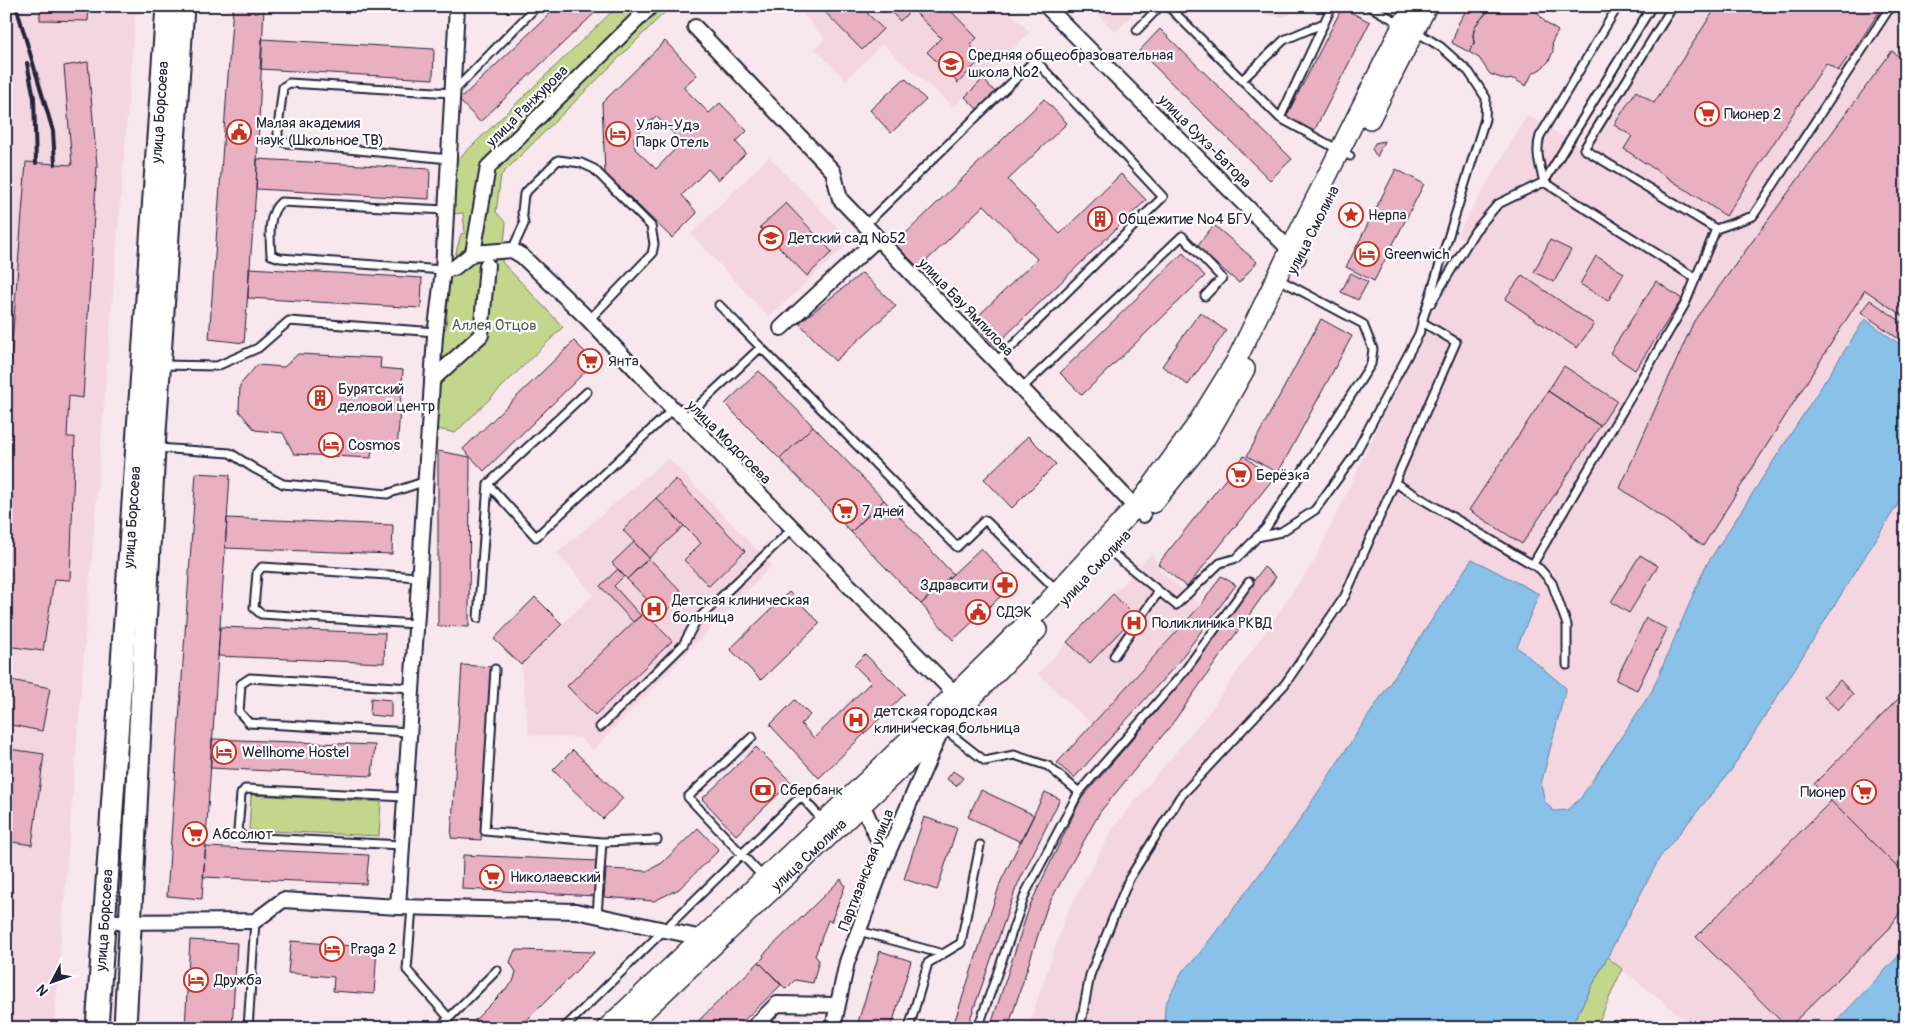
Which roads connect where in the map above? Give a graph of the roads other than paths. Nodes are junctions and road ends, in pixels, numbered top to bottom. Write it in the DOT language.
graph roads {
  1 [pos="167,6"];
  2 [pos="183,6"];
  3 [pos="457,6"];
  4 [pos="537,6"];
  5 [pos="651,6"];
  6 [pos="1046,6"];
  7 [pos="1160,6"];
  8 [pos="1168,6"];
  9 [pos="1332,6"];
  10 [pos="1369,6"];
  11 [pos="1412,6"];
  12 [pos="1427,6"];
  13 [pos="1618,6"];
  14 [pos="1652,6"];
  15 [pos="1673,6"];
  16 [pos="1891,6"];
  17 [pos="1324,24"];
  18 [pos="695,27"];
  19 [pos="1409,28"];
  20 [pos="1137,30"];
  21 [pos="1242,80"];
  22 [pos="452,93"];
  23 [pos="1280,118"];
  24 [pos="1345,154"];
  25 [pos="449,159"];
  26 [pos="1544,182"];
  27 [pos="446,210"];
  28 [pos="865,225"];
  29 [pos="1716,229"];
  30 [pos="878,238"];
  31 [pos="512,250"];
  32 [pos="474,253"];
  33 [pos="1294,254"];
  34 [pos="487,265"];
  35 [pos="448,269"];
  36 [pos="1695,278"];
  37 [pos="1286,283"];
  38 [pos="1205,296"];
  39 [pos="719,305"];
  40 [pos="589,320"];
  41 [pos="1422,322"];
  42 [pos="781,328"];
  43 [pos="436,332"];
  44 [pos="760,348"];
  45 [pos="996,362"];
  46 [pos="159,365"];
  47 [pos="432,380"];
  48 [pos="1021,389"];
  49 [pos="587,392"];
  50 [pos="673,409"];
  51 [pos="685,418"];
  52 [pos="154,448"];
  53 [pos="426,481"];
  54 [pos="1395,482"];
  55 [pos="488,484"];
  56 [pos="1140,511"];
  57 [pos="793,528"];
  58 [pos="1257,537"];
  59 [pos="1111,552"];
  60 [pos="1533,564"];
  61 [pos="419,577"];
  62 [pos="1249,582"];
  63 [pos="1159,591"];
  64 [pos="1062,595"];
  65 [pos="478,618"];
  66 [pos="416,624"];
  67 [pos="1114,656"];
  68 [pos="1567,665"];
  69 [pos="495,669"];
  70 [pos="412,688"];
  71 [pos="960,699"];
  72 [pos="600,727"];
  73 [pos="943,728"];
  74 [pos="409,732"];
  75 [pos="752,737"];
  76 [pos="1079,792"];
  77 [pos="405,797"];
  78 [pos="862,804"];
  79 [pos="828,827"];
  80 [pos="657,840"];
  81 [pos="602,842"];
  82 [pos="402,845"];
  83 [pos="980,845"];
  84 [pos="741,853"];
  85 [pos="886,857"];
  86 [pos="769,883"];
  87 [pos="405,907"];
  88 [pos="597,916"];
  89 [pos="255,921"];
  90 [pos="103,922"];
  91 [pos="132,922"];
  92 [pos="663,930"];
  93 [pos="859,931"];
  94 [pos="709,940"];
  95 [pos="943,954"];
  96 [pos="497,970"];
  97 [pos="838,1005"];
  98 [pos="449,1018"];
  99 [pos="98,1028"];
  100 [pos="125,1028"];
  101 [pos="248,1028"];
  102 [pos="439,1028"];
  103 [pos="564,1028"];
  104 [pos="607,1028"];
  105 [pos="626,1028"];
  106 [pos="753,1028"];
  107 [pos="833,1028"];
  108 [pos="910,1028"];
  109 [pos="978,1028"];
  110 [pos="1080,1028"];
  1 -- 90 [label="main road, улица Борсоева"];
  2 -- 46 [label="main road, улица Борсоева"];
  3 -- 22 [label="street"];
  4 -- 22 [label="lane"];
  5 -- 32 [label="street, улица Ранжурова"];
  6 -- 33 [label="street, улица Сухэ-Батора"];
  7 -- 20 [label="lane"];
  8 -- 21 [label="lane"];
  9 -- 17 [label="lane"];
  10 -- 19 [label="lane"];
  11 -- 19 [label="main road"];
  12 -- 19 [label="main road, улица Смолина"];
  13 -- 26 [label="lane"];
  14 -- 26 [label="lane"];
  15 -- 29 [label="lane"];
  16 -- 29 [label="lane"];
  17 -- 21 [label="lane"];
  17 -- 23 [label="lane"];
  18 -- 28 [label="street, улица Бау Ямпилова"];
  19 -- 24 [label="main road, улица Смолина"];
  19 -- 41 [label="lane"];
  21 -- 23 [label="lane"];
  22 -- 25 [label="street"];
  22 -- 25 [label="lane"];
  23 -- 24 [label="lane"];
  24 -- 33 [label="main road, улица Смолина"];
  25 -- 27 [label="street"];
  26 -- 36 [label="lane"];
  26 -- 41 [label="lane"];
  27 -- 35 [label="street"];
  27 -- 35 [label="lane"];
  28 -- 30 [label="street, улица Бау Ямпилова"];
  28 -- 45 [label="lane"];
  29 -- 36 [label="lane"];
  30 -- 42 [label="street"];
  30 -- 45 [label="street, улица Бау Ямпилова"];
  31 -- 32 [label="street"];
  31 -- 40 [label="street, улица Модогоева"];
  31 -- 40 [label="lane"];
  32 -- 35 [label="street"];
  33 -- 37 [label="main road, улица Смолина"];
  33 -- 56 [label="main road"];
  34 -- 47 [label="street"];
  35 -- 43 [label="street"];
  36 -- 60 [label="lane"];
  37 -- 56 [label="main road, улица Смолина"];
  37 -- 58 [label="lane"];
  38 -- 48 [label="lane"];
  39 -- 44 [label="lane"];
  40 -- 50 [label="street, улица Модогоева"];
  41 -- 54 [label="lane"];
  41 -- 58 [label="lane"];
  43 -- 46 [label="lane"];
  43 -- 47 [label="street"];
  44 -- 51 [label="lane"];
  44 -- 64 [label="lane"];
  45 -- 48 [label="street, улица Бау Ямпилова"];
  46 -- 52 [label="main road, улица Борсоева"];
  47 -- 53 [label="street"];
  48 -- 56 [label="street, улица Бау Ямпилова"];
  49 -- 55 [label="lane"];
  50 -- 51 [label="street, улица Модогоева"];
  50 -- 55 [label="lane"];
  51 -- 57 [label="street, улица Модогоева"];
  52 -- 53 [label="lane"];
  52 -- 91 [label="main road, улица Борсоева"];
  53 -- 61 [label="street"];
  54 -- 60 [label="lane"];
  54 -- 110 [label="lane"];
  55 -- 65 [label="lane"];
  56 -- 59 [label="main road, улица Смолина"];
  56 -- 64 [label="main road"];
  57 -- 71 [label="street, улица Модогоева"];
  57 -- 72 [label="lane"];
  58 -- 63 [label="lane"];
  59 -- 63 [label="lane"];
  59 -- 64 [label="main road, улица Смолина"];
  60 -- 68 [label="lane"];
  61 -- 66 [label="street"];
  61 -- 66 [label="lane"];
  62 -- 76 [label="lane"];
  63 -- 67 [label="lane"];
  64 -- 71 [label="main road, улица Смолина"];
  66 -- 70 [label="street"];
  69 -- 81 [label="lane"];
  70 -- 74 [label="street"];
  70 -- 74 [label="lane"];
  71 -- 73 [label="main road, улица Смолина"];
  71 -- 79 [label="main road"];
  73 -- 76 [label="lane"];
  73 -- 78 [label="main road, улица Смолина"];
  73 -- 85 [label="street, Партизанская улица"];
  74 -- 77 [label="street"];
  75 -- 84 [label="lane"];
  76 -- 109 [label="lane"];
  77 -- 82 [label="street"];
  77 -- 82 [label="lane"];
  78 -- 79 [label="main road, улица Смолина"];
  78 -- 85 [label="street"];
  79 -- 84 [label="lane"];
  79 -- 86 [label="main road, улица Смолина"];
  80 -- 81 [label="lane"];
  81 -- 88 [label="lane"];
  82 -- 87 [label="street"];
  83 -- 95 [label="lane"];
  84 -- 86 [label="lane"];
  84 -- 92 [label="lane"];
  85 -- 93 [label="street, Партизанская улица"];
  86 -- 94 [label="main road, улица Смолина"];
  87 -- 88 [label="street"];
  87 -- 89 [label="street"];
  87 -- 98 [label="lane"];
  88 -- 92 [label="street"];
  89 -- 91 [label="street"];
  89 -- 101 [label="lane"];
  90 -- 91 [label="street"];
  90 -- 99 [label="main road, улица Борсоева"];
  91 -- 100 [label="main road, улица Борсоева"];
  92 -- 94 [label="street"];
  92 -- 103 [label="lane"];
  93 -- 95 [label="lane"];
  93 -- 97 [label="street, Партизанская улица"];
  94 -- 104 [label="main road"];
  94 -- 105 [label="main road, улица Смолина"];
  95 -- 108 [label="lane"];
  96 -- 98 [label="lane"];
  97 -- 106 [label="street"];
  97 -- 107 [label="street, Партизанская улица"];
  98 -- 102 [label="lane"];
}
